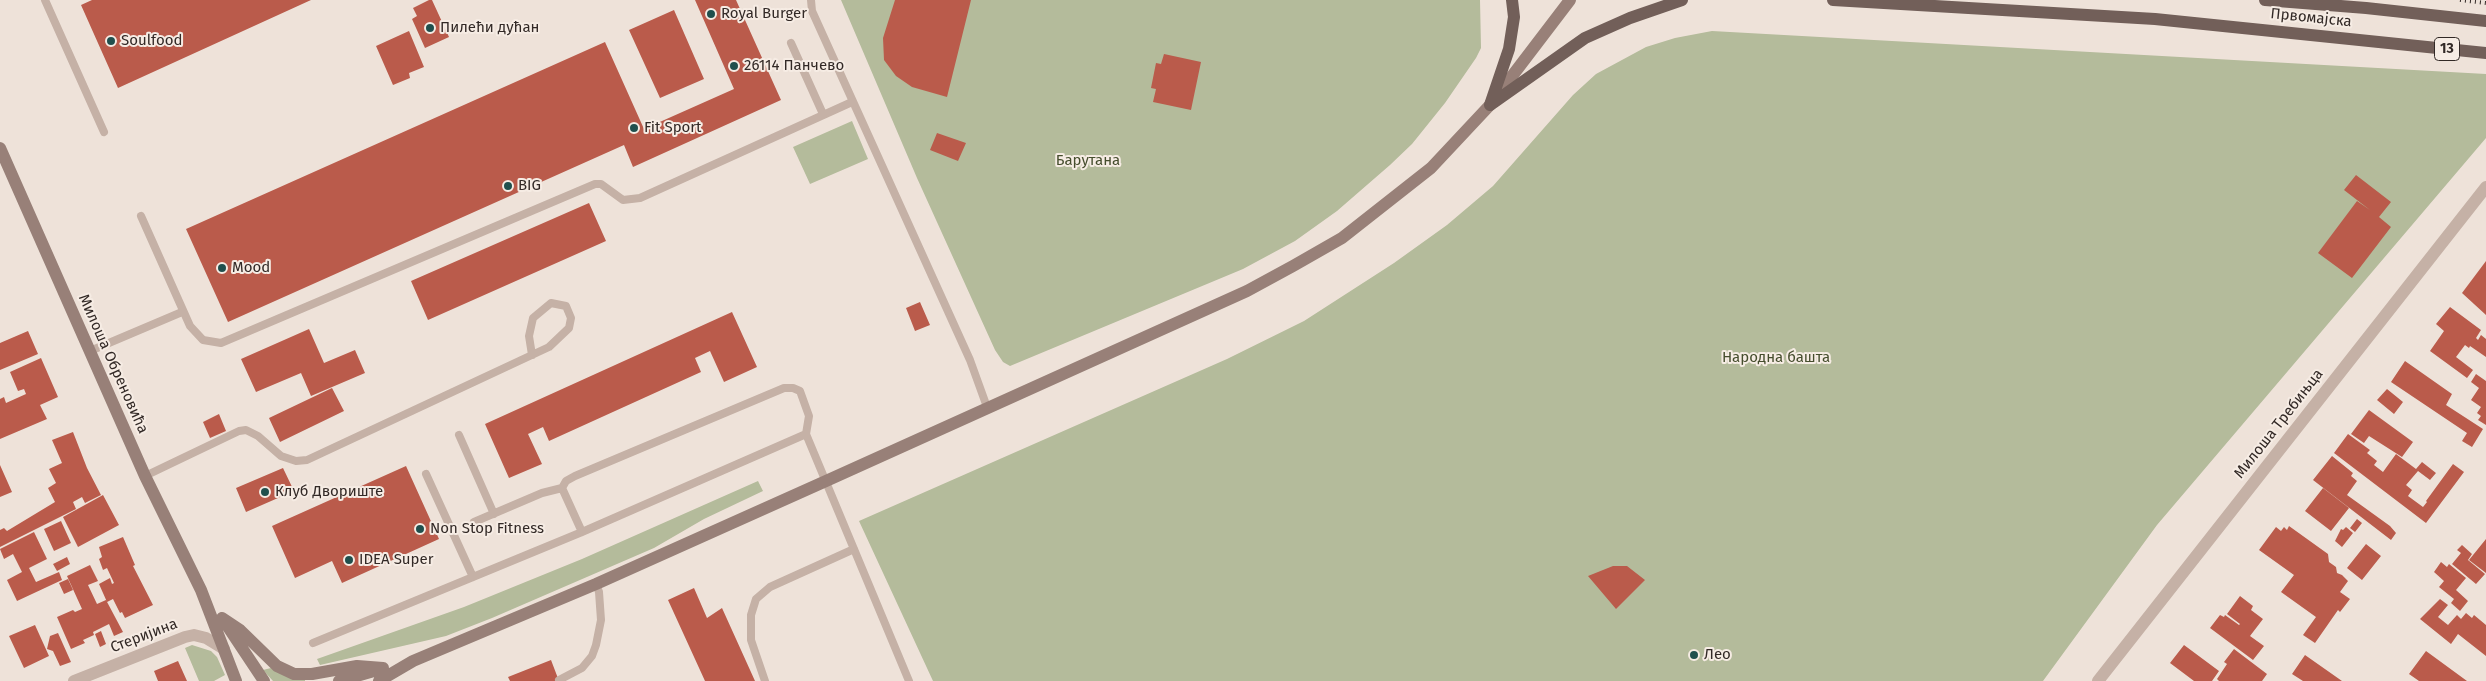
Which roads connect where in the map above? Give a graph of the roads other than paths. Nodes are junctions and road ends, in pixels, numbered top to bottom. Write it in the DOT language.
graph roads {
  1 [pos="45,0"];
  2 [pos="811,0"];
  3 [pos="1512,0"];
  4 [pos="1570,0"];
  5 [pos="1682,0"];
  6 [pos="1833,0"];
  7 [pos="2265,0"];
  8 [pos="2486,21"];
  9 [pos="791,43"];
  10 [pos="2486,53"];
  11 [pos="852,102"];
  12 [pos="1490,104"];
  13 [pos="823,114"];
  14 [pos="104,132"];
  15 [pos="0,148"];
  16 [pos="2486,187"];
  17 [pos="141,216"];
  18 [pos="182,312"];
  19 [pos="90,351"];
  20 [pos="532,354"];
  21 [pos="987,407"];
  22 [pos="806,434"];
  23 [pos="459,436"];
  24 [pos="426,474"];
  25 [pos="144,476"];
  26 [pos="826,481"];
  27 [pos="562,488"];
  28 [pos="494,514"];
  29 [pos="474,522"];
  30 [pos="582,532"];
  31 [pos="854,549"];
  32 [pos="473,577"];
  33 [pos="596,584"];
  34 [pos="201,590"];
  35 [pos="222,618"];
  36 [pos="313,642"];
  37 [pos="224,649"];
  38 [pos="413,661"];
  39 [pos="383,668"];
  40 [pos="559,680"];
  41 [pos="74,681"];
  42 [pos="236,681"];
  43 [pos="264,681"];
  44 [pos="339,681"];
  45 [pos="379,681"];
  46 [pos="765,681"];
  47 [pos="909,681"];
  48 [pos="2098,681"];
  1 -- 14 [label="lane"];
  2 -- 11 [label="lane"];
  3 -- 12 [label="main road"];
  4 -- 12 [label="street"];
  5 -- 12 [label="main road"];
  6 -- 10 [label="main road, Првомајска / 13"];
  7 -- 8 [label="main road, Првомајска / 13"];
  9 -- 13 [label="lane"];
  11 -- 13 [label="lane"];
  11 -- 21 [label="lane"];
  12 -- 21 [label="street"];
  13 -- 18 [label="lane"];
  15 -- 19 [label="street, Милоша Обреновића"];
  16 -- 48 [label="street, Милоша Требињца"];
  17 -- 18 [label="lane"];
  18 -- 19 [label="lane"];
  19 -- 25 [label="street, Милоша Обреновића"];
  20 -- 20 [label="lane"];
  20 -- 25 [label="lane"];
  21 -- 26 [label="street"];
  22 -- 26 [label="lane"];
  22 -- 27 [label="lane"];
  22 -- 30 [label="lane"];
  23 -- 28 [label="lane"];
  24 -- 32 [label="lane"];
  25 -- 34 [label="street, Милоша Обреновића"];
  26 -- 31 [label="lane"];
  26 -- 33 [label="street"];
  27 -- 28 [label="lane"];
  27 -- 30 [label="lane"];
  28 -- 29 [label="lane"];
  30 -- 32 [label="lane"];
  31 -- 46 [label="lane"];
  31 -- 47 [label="lane"];
  32 -- 36 [label="lane"];
  33 -- 38 [label="street"];
  33 -- 40 [label="lane"];
  34 -- 35 [label="street"];
  34 -- 37 [label="street"];
  35 -- 39 [label="street"];
  35 -- 43 [label="street"];
  37 -- 41 [label="street, Стеријина"];
  37 -- 42 [label="street"];
  38 -- 39 [label="street"];
  38 -- 45 [label="street"];
  39 -- 44 [label="street"];
}
